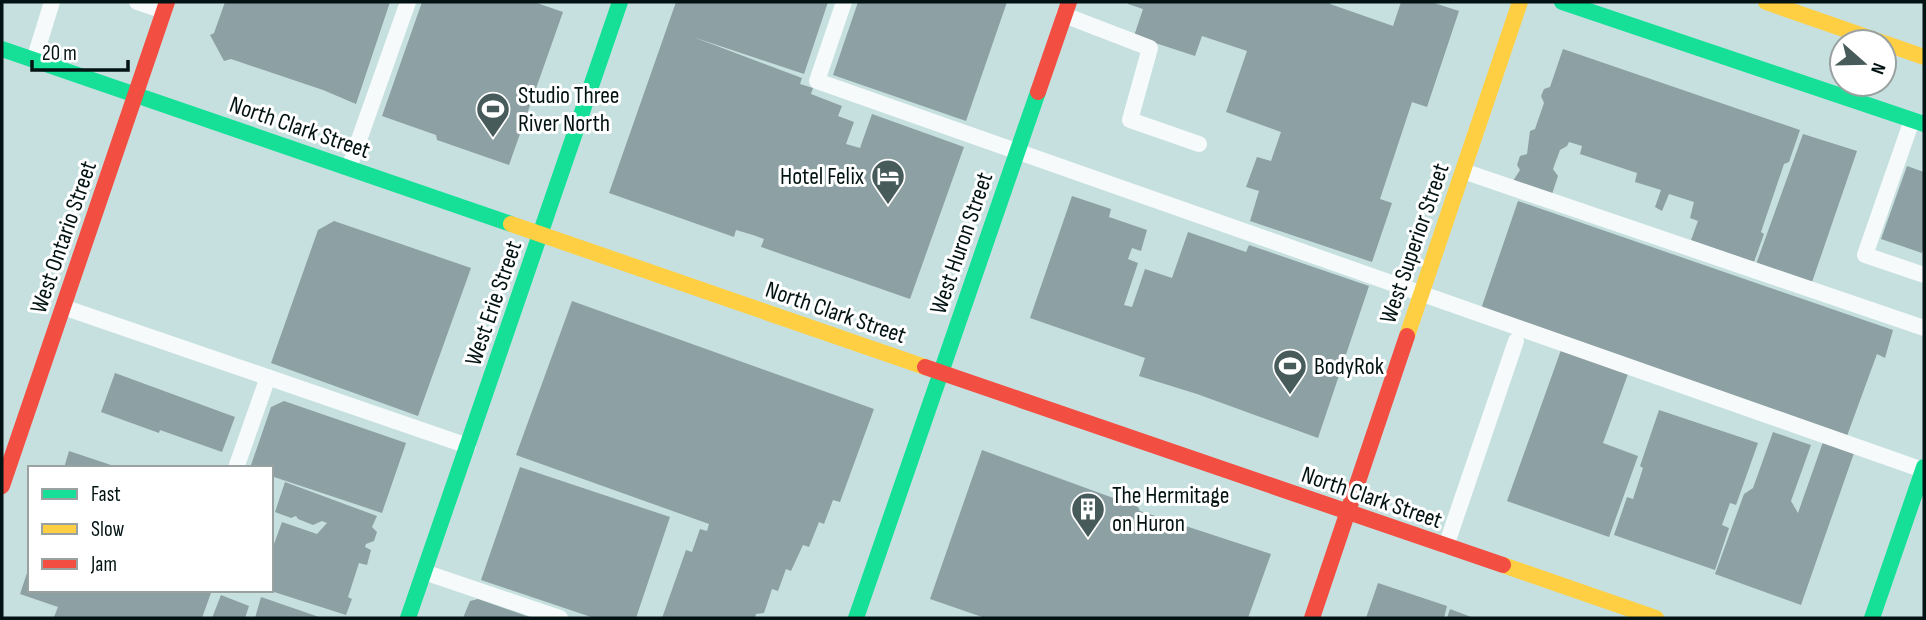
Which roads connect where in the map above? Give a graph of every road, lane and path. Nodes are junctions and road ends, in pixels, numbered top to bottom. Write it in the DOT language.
graph roads {
  1 [pos="52,2"];
  2 [pos="137,2"];
  3 [pos="408,2"];
  4 [pos="620,2"];
  5 [pos="844,2"];
  6 [pos="1520,2"];
  7 [pos="1562,2"];
  8 [pos="1766,2"];
  9 [pos="165,6"];
  10 [pos="1066,8"];
  11 [pos="1840,28"];
  12 [pos="2,48"];
  13 [pos="1898,48"];
  14 [pos="1924,57"];
  15 [pos="34,60"];
  16 [pos="135,95"];
  17 [pos="1918,122"];
  18 [pos="1199,144"];
  19 [pos="1017,152"];
  20 [pos="349,168"];
  21 [pos="1463,171"];
  22 [pos="540,234"];
  23 [pos="1924,275"];
  24 [pos="1421,294"];
  25 [pos="63,307"];
  26 [pos="1924,328"];
  27 [pos="1516,341"];
  28 [pos="941,372"];
  29 [pos="268,377"];
  30 [pos="468,446"];
  31 [pos="237,466"];
  32 [pos="1924,468"];
  33 [pos="2,486"];
  34 [pos="1347,512"];
  35 [pos="1446,546"];
  36 [pos="424,572"];
  37 [pos="408,618"];
  38 [pos="560,618"];
  39 [pos="856,618"];
  40 [pos="1312,618"];
  41 [pos="1656,618"];
  42 [pos="1872,618"];
  1 -- 15 [label="lane"];
  2 -- 9 [label="lane"];
  3 -- 20 [label="lane"];
  4 -- 22 [label="main road, West Erie Street"];
  5 -- 19 [label="lane"];
  6 -- 21 [label="main road, West Superior Street"];
  7 -- 17 [label="main road"];
  8 -- 11 [label="main road"];
  9 -- 16 [label="main road, West Ontario Street"];
  10 -- 18 [label="lane"];
  10 -- 19 [label="main road, West Huron Street"];
  12 -- 15 [label="main road, North Clark Street"];
  13 -- 14 [label="main road"];
  15 -- 16 [label="main road, North Clark Street"];
  16 -- 20 [label="main road, North Clark Street"];
  16 -- 25 [label="main road, West Ontario Street"];
  17 -- 23 [label="lane"];
  19 -- 24 [label="lane"];
  19 -- 28 [label="main road, West Huron Street"];
  20 -- 22 [label="main road, North Clark Street"];
  21 -- 24 [label="main road, West Superior Street"];
  21 -- 26 [label="lane"];
  22 -- 28 [label="main road, North Clark Street"];
  22 -- 30 [label="main road, West Erie Street"];
  24 -- 32 [label="lane"];
  24 -- 34 [label="main road, West Superior Street"];
  25 -- 29 [label="lane"];
  25 -- 33 [label="main road, West Ontario Street"];
  27 -- 35 [label="lane"];
  28 -- 34 [label="main road, North Clark Street"];
  28 -- 39 [label="main road, West Huron Street"];
  29 -- 30 [label="lane"];
  29 -- 31 [label="lane"];
  30 -- 36 [label="main road, West Erie Street"];
  32 -- 42 [label="main road"];
  34 -- 35 [label="main road, North Clark Street"];
  34 -- 40 [label="main road, West Superior Street"];
  35 -- 41 [label="main road, North Clark Street"];
  36 -- 37 [label="main road, West Erie Street"];
  36 -- 38 [label="lane"];
}
